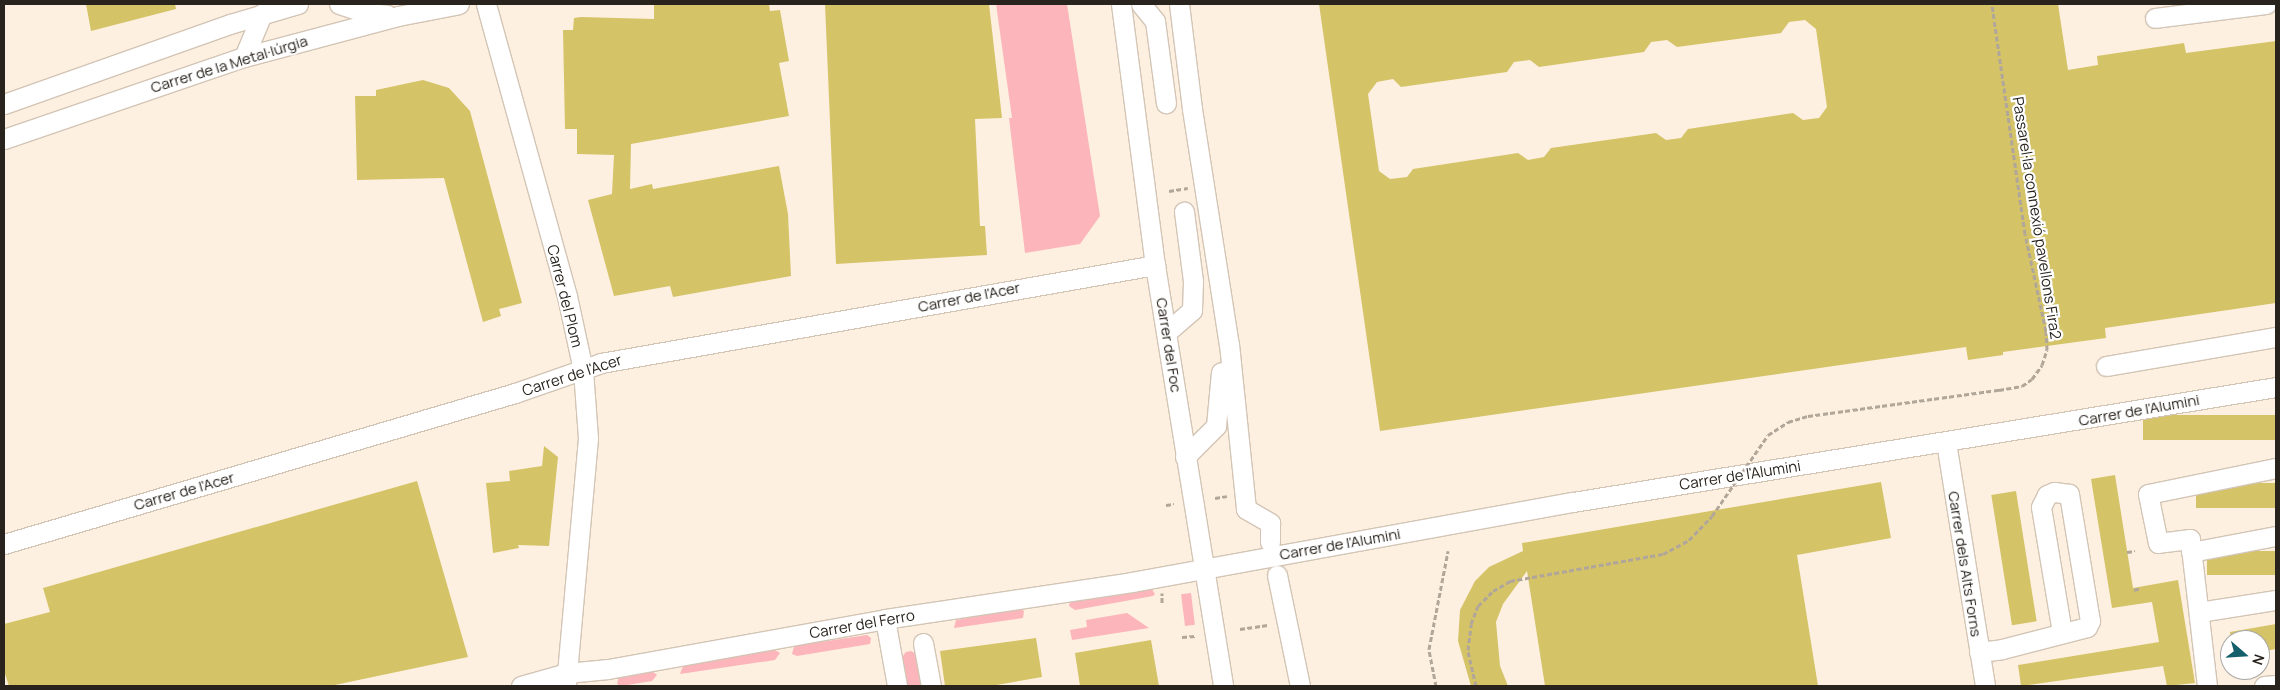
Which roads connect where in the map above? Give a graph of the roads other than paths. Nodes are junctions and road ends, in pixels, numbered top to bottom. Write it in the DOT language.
graph roads {
  1 [pos="246,4"];
  2 [pos="293,4"];
  3 [pos="339,4"];
  4 [pos="458,4"];
  5 [pos="486,4"];
  6 [pos="1121,4"];
  7 [pos="1141,4"];
  8 [pos="1169,4"];
  9 [pos="1179,4"];
  10 [pos="2266,4"];
  11 [pos="262,14"];
  12 [pos="398,16"];
  13 [pos="2155,18"];
  14 [pos="230,24"];
  15 [pos="244,57"];
  16 [pos="1166,103"];
  17 [pos="4,104"];
  18 [pos="4,139"];
  19 [pos="1184,212"];
  20 [pos="1155,265"];
  21 [pos="1168,331"];
  22 [pos="2276,337"];
  23 [pos="2106,366"];
  24 [pos="583,370"];
  25 [pos="2276,387"];
  26 [pos="1946,442"];
  27 [pos="1186,457"];
  28 [pos="2276,468"];
  29 [pos="1270,533"];
  30 [pos="2276,536"];
  31 [pos="4,544"];
  32 [pos="2191,552"];
  33 [pos="1204,568"];
  34 [pos="1277,576"];
  35 [pos="2276,600"];
  36 [pos="2199,612"];
  37 [pos="884,619"];
  38 [pos="2062,633"];
  39 [pos="924,642"];
  40 [pos="1979,652"];
  41 [pos="566,679"];
  42 [pos="2276,685"];
  43 [pos="521,686"];
  44 [pos="897,686"];
  45 [pos="931,686"];
  46 [pos="1223,686"];
  47 [pos="1300,686"];
  48 [pos="1985,686"];
  49 [pos="2207,686"];
  50 [pos="2264,686"];
  1 -- 14 [label="street"];
  2 -- 11 [label="street"];
  3 -- 12 [label="street"];
  4 -- 12 [label="street, Carrer de la Metal·lúrgia"];
  5 -- 24 [label="street, Carrer del Plom"];
  6 -- 20 [label="street, Carrer del Foc"];
  7 -- 16 [label="street"];
  8 -- 27 [label="street"];
  9 -- 29 [label="street"];
  10 -- 13 [label="street"];
  11 -- 14 [label="street"];
  11 -- 15 [label="street"];
  12 -- 15 [label="street, Carrer de la Metal·lúrgia"];
  14 -- 17 [label="street"];
  15 -- 18 [label="street, Carrer de la Metal·lúrgia"];
  19 -- 21 [label="street"];
  20 -- 21 [label="street, Carrer del Foc"];
  20 -- 24 [label="street, Carrer de l'Acer"];
  21 -- 27 [label="street, Carrer del Foc"];
  22 -- 23 [label="street"];
  24 -- 31 [label="street, Carrer de l'Acer"];
  24 -- 41 [label="street, Carrer del Plom"];
  25 -- 26 [label="street, Carrer de l'Alumini"];
  26 -- 33 [label="street, Carrer de l'Alumini"];
  26 -- 40 [label="street, Carrer dels Alts Forns"];
  27 -- 33 [label="street, Carrer del Foc"];
  28 -- 32 [label="street"];
  30 -- 32 [label="street"];
  32 -- 36 [label="street"];
  33 -- 37 [label="street, Carrer del Ferro"];
  33 -- 46 [label="street, Carrer del Foc"];
  34 -- 47 [label="street"];
  35 -- 36 [label="street"];
  36 -- 49 [label="street"];
  37 -- 41 [label="street, Carrer del Ferro"];
  37 -- 44 [label="street"];
  38 -- 38 [label="street"];
  38 -- 40 [label="street"];
  39 -- 45 [label="street"];
  40 -- 48 [label="street, Carrer dels Alts Forns"];
  41 -- 43 [label="street, Carrer del Ferro"];
  42 -- 50 [label="street"];
}
